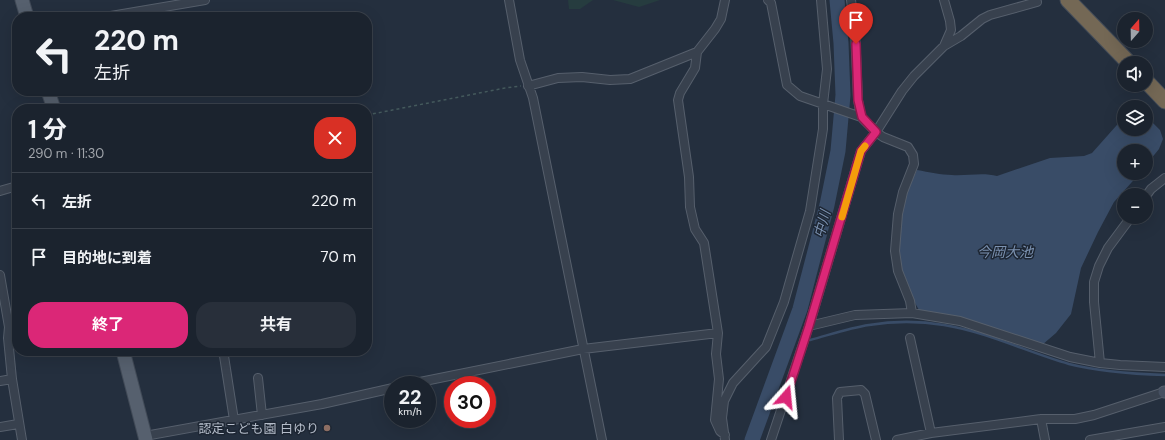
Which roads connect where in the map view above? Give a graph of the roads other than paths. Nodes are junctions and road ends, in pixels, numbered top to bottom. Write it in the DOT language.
graph roads {
  1 [pos="22,0"];
  2 [pos="205,0"];
  3 [pos="509,0"];
  4 [pos="725,0"];
  5 [pos="768,0"];
  6 [pos="821,0"];
  7 [pos="852,0"];
  8 [pos="944,0"];
  9 [pos="1068,0"];
  10 [pos="1037,2"];
  11 [pos="26,12"];
  12 [pos="134,12"];
  13 [pos="944,46"];
  14 [pos="697,52"];
  15 [pos="1122,56"];
  16 [pos="528,86"];
  17 [pos="1153,88"];
  18 [pos="1165,101"];
  19 [pos="823,104"];
  20 [pos="860,117"];
  21 [pos="876,132"];
  22 [pos="1165,178"];
  23 [pos="12,187"];
  24 [pos="1152,188"];
  25 [pos="0,191"];
  26 [pos="1126,224"];
  27 [pos="0,275"];
  28 [pos="912,313"];
  29 [pos="809,326"];
  30 [pos="718,332"];
  31 [pos="910,338"];
  32 [pos="583,349"];
  33 [pos="124,356"];
  34 [pos="224,356"];
  35 [pos="1100,362"];
  36 [pos="1165,367"];
  37 [pos="258,378"];
  38 [pos="12,379"];
  39 [pos="436,379"];
  40 [pos="0,381"];
  41 [pos="384,390"];
  42 [pos="1165,392"];
  43 [pos="262,415"];
  44 [pos="234,420"];
  45 [pos="1041,420"];
  46 [pos="18,424"];
  47 [pos="0,427"];
  48 [pos="1165,427"];
  49 [pos="931,433"];
  50 [pos="725,437"];
  51 [pos="144,438"];
  52 [pos="22,440"];
  53 [pos="602,440"];
  54 [pos="771,440"];
  55 [pos="839,440"];
  56 [pos="876,440"];
  57 [pos="897,440"];
  58 [pos="1045,440"];
  59 [pos="1090,440"];
  1 -- 11 [label="main road"];
  2 -- 12 [label="street"];
  3 -- 16 [label="street"];
  4 -- 14 [label="street"];
  5 -- 19 [label="street"];
  6 -- 19 [label="street"];
  7 -- 20 [label="street"];
  8 -- 13 [label="street"];
  9 -- 15 [label="highway"];
  10 -- 13 [label="street"];
  13 -- 21 [label="street"];
  14 -- 16 [label="street"];
  14 -- 30 [label="street"];
  16 -- 32 [label="street"];
  17 -- 18 [label="highway"];
  19 -- 20 [label="street"];
  19 -- 50 [label="street"];
  20 -- 21 [label="street"];
  21 -- 28 [label="street"];
  21 -- 29 [label="street"];
  22 -- 24 [label="street"];
  23 -- 25 [label="street"];
  26 -- 35 [label="street"];
  27 -- 38 [label="street"];
  28 -- 29 [label="street"];
  28 -- 35 [label="street"];
  29 -- 54 [label="street"];
  30 -- 32 [label="street"];
  30 -- 50 [label="street"];
  31 -- 49 [label="street"];
  32 -- 39 [label="street"];
  32 -- 53 [label="street"];
  33 -- 51 [label="main road"];
  34 -- 44 [label="street"];
  35 -- 36 [label="street"];
  37 -- 43 [label="street"];
  38 -- 40 [label="street"];
  38 -- 46 [label="street"];
  41 -- 43 [label="street"];
  42 -- 45 [label="street"];
  43 -- 44 [label="street"];
  44 -- 51 [label="street"];
  45 -- 49 [label="street"];
  45 -- 58 [label="street"];
  46 -- 47 [label="street"];
  46 -- 52 [label="street"];
  48 -- 59 [label="street"];
  49 -- 57 [label="street"];
  55 -- 56 [label="street"];
}
